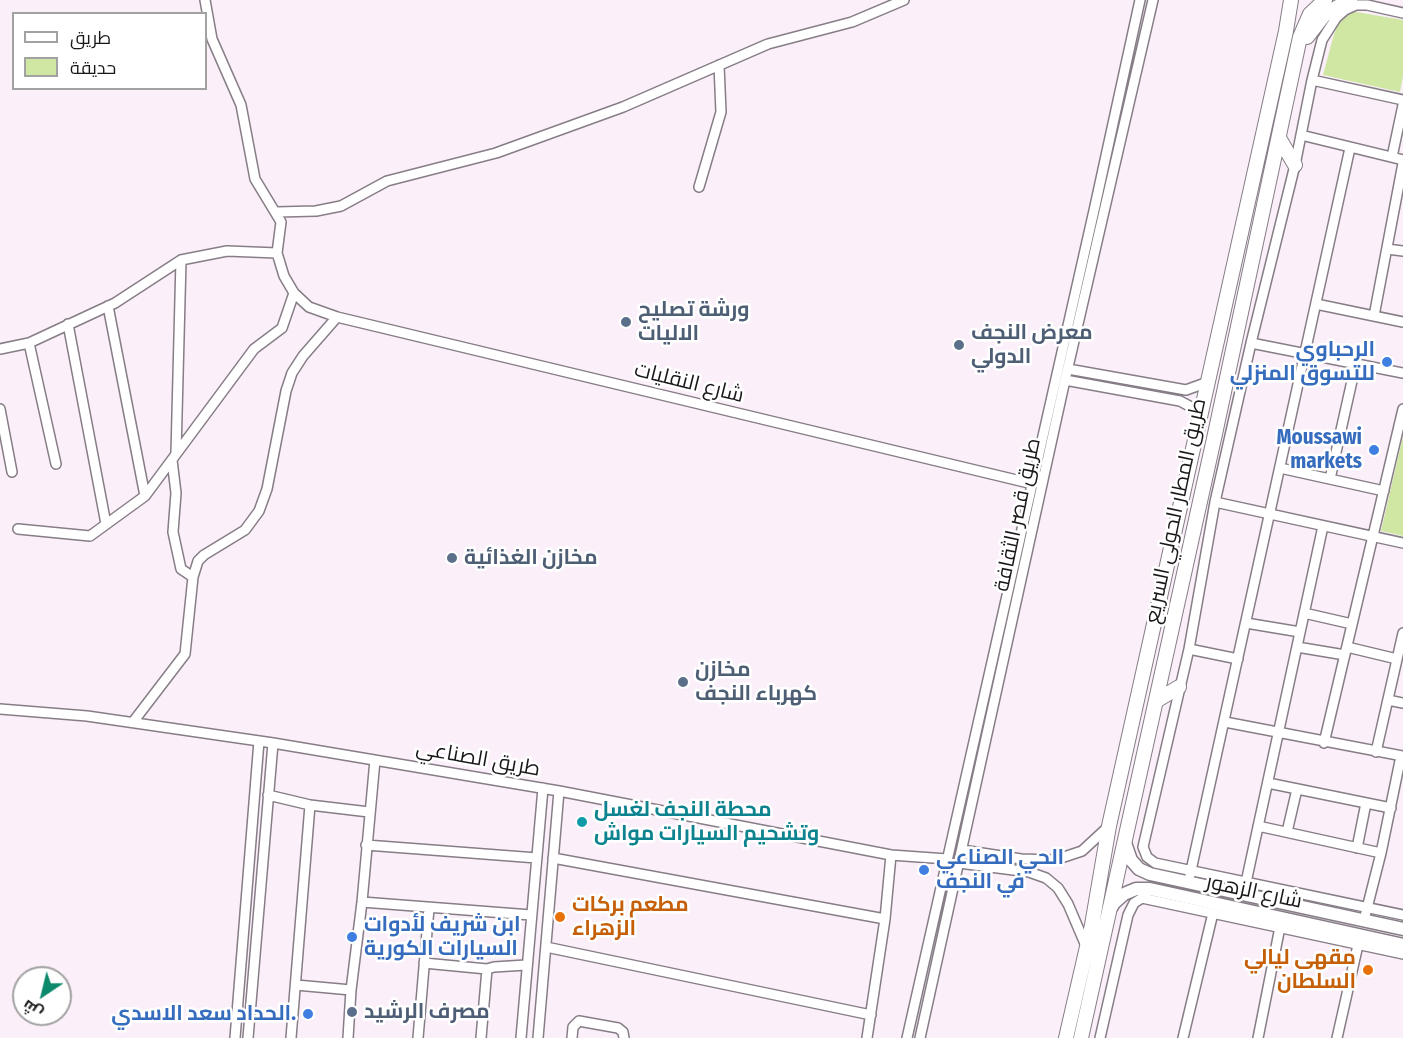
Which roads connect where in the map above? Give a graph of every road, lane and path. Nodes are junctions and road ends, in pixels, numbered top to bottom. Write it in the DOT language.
graph roads {
  1 [pos="205,0"];
  2 [pos="904,0"];
  3 [pos="1140,0"];
  4 [pos="1153,0"];
  5 [pos="1291,0"];
  6 [pos="1325,0"];
  7 [pos="1350,0"];
  8 [pos="1403,13"];
  9 [pos="719,65"];
  10 [pos="1290,78"];
  11 [pos="1312,80"];
  12 [pos="1403,100"];
  13 [pos="1403,105"];
  14 [pos="1302,135"];
  15 [pos="1279,138"];
  16 [pos="1350,148"];
  17 [pos="1392,157"];
  18 [pos="1403,161"];
  19 [pos="1295,165"];
  20 [pos="699,187"];
  21 [pos="277,212"];
  22 [pos="1387,249"];
  23 [pos="1403,251"];
  24 [pos="277,253"];
  25 [pos="181,260"];
  26 [pos="294,293"];
  27 [pos="1316,304"];
  28 [pos="108,306"];
  29 [pos="1374,316"];
  30 [pos="337,317"];
  31 [pos="1403,322"];
  32 [pos="68,324"];
  33 [pos="29,343"];
  34 [pos="1251,343"];
  35 [pos="0,349"];
  36 [pos="1305,352"];
  37 [pos="1356,363"];
  38 [pos="1068,369"];
  39 [pos="1403,373"];
  40 [pos="1065,381"];
  41 [pos="1208,382"];
  42 [pos="1186,390"];
  43 [pos="1186,404"];
  44 [pos="0,409"];
  45 [pos="1403,409"];
  46 [pos="1199,424"];
  47 [pos="1215,434"];
  48 [pos="3,440"];
  49 [pos="174,457"];
  50 [pos="56,464"];
  51 [pos="1190,465"];
  52 [pos="1280,468"];
  53 [pos="12,472"];
  54 [pos="1206,472"];
  55 [pos="1330,479"];
  56 [pos="1033,484"];
  57 [pos="1384,491"];
  58 [pos="145,496"];
  59 [pos="1215,502"];
  60 [pos="1270,514"];
  61 [pos="106,524"];
  62 [pos="1323,526"];
  63 [pos="18,529"];
  64 [pos="1373,537"];
  65 [pos="1403,543"];
  66 [pos="193,578"];
  67 [pos="1304,613"];
  68 [pos="1246,623"];
  69 [pos="1352,624"];
  70 [pos="1300,632"];
  71 [pos="1403,633"];
  72 [pos="1297,647"];
  73 [pos="1189,649"];
  74 [pos="1346,651"];
  75 [pos="1400,654"];
  76 [pos="1238,659"];
  77 [pos="1179,687"];
  78 [pos="1388,700"];
  79 [pos="1156,701"];
  80 [pos="1403,703"];
  81 [pos="0,708"];
  82 [pos="133,722"];
  83 [pos="1225,722"];
  84 [pos="1278,733"];
  85 [pos="259,741"];
  86 [pos="1324,742"];
  87 [pos="273,743"];
  88 [pos="972,751"];
  89 [pos="984,752"];
  90 [pos="1376,752"];
  91 [pos="1402,756"];
  92 [pos="375,760"];
  93 [pos="1268,783"];
  94 [pos="543,788"];
  95 [pos="1297,789"];
  96 [pos="559,791"];
  97 [pos="268,795"];
  98 [pos="1366,803"];
  99 [pos="310,805"];
  100 [pos="1391,808"];
  101 [pos="369,812"];
  102 [pos="1109,826"];
  103 [pos="1258,826"];
  104 [pos="1287,832"];
  105 [pos="1125,843"];
  106 [pos="366,845"];
  107 [pos="1357,848"];
  108 [pos="962,850"];
  109 [pos="1381,853"];
  110 [pos="891,855"];
  111 [pos="537,858"];
  112 [pos="552,858"];
  113 [pos="947,859"];
  114 [pos="959,863"];
  115 [pos="1190,877"];
  116 [pos="941,884"];
  117 [pos="954,887"];
  118 [pos="1246,891"];
  119 [pos="246,897"];
  120 [pos="260,897"];
  121 [pos="362,902"];
  122 [pos="1282,903"];
  123 [pos="429,908"];
  124 [pos="1208,909"];
  125 [pos="1246,911"];
  126 [pos="1366,914"];
  127 [pos="531,915"];
  128 [pos="1108,915"];
  129 [pos="1403,915"];
  130 [pos="885,919"];
  131 [pos="1280,922"];
  132 [pos="1403,929"];
  133 [pos="1358,945"];
  134 [pos="546,946"];
  135 [pos="1087,947"];
  136 [pos="1397,949"];
  137 [pos="424,963"];
  138 [pos="526,965"];
  139 [pos="487,969"];
  140 [pos="296,985"];
  141 [pos="351,990"];
  142 [pos="871,1014"];
  143 [pos="235,1038"];
  144 [pos="248,1038"];
  145 [pos="291,1038"];
  146 [pos="348,1038"];
  147 [pos="418,1038"];
  148 [pos="481,1038"];
  149 [pos="521,1038"];
  150 [pos="538,1038"];
  151 [pos="572,1038"];
  152 [pos="624,1038"];
  153 [pos="867,1038"];
  154 [pos="907,1038"];
  155 [pos="920,1038"];
  156 [pos="1066,1038"];
  157 [pos="1081,1038"];
  158 [pos="1100,1038"];
  159 [pos="1183,1038"];
  160 [pos="1258,1038"];
  161 [pos="1337,1038"];
  1 -- 21 [label="street"];
  2 -- 9 [label="street"];
  3 -- 56 [label="street, طريق قصر الثقافة"];
  4 -- 38 [label="street, طريق قصر الثقافة"];
  5 -- 41 [label="highway, طريق المطار الحولي السريع"];
  6 -- 10 [label="highway, طريق المطار الحولي السريع"];
  7 -- 10 [label="highway"];
  8 -- 11 [label="street"];
  9 -- 20 [label="street"];
  9 -- 21 [label="street"];
  10 -- 15 [label="highway, طريق المطار الحولي السريع"];
  11 -- 12 [label="street"];
  11 -- 14 [label="street"];
  13 -- 17 [label="street"];
  14 -- 16 [label="street"];
  14 -- 19 [label="street"];
  15 -- 19 [label="highway"];
  15 -- 47 [label="highway, طريق المطار الحولي السريع"];
  16 -- 17 [label="street"];
  16 -- 27 [label="street"];
  17 -- 18 [label="street"];
  18 -- 22 [label="street"];
  19 -- 34 [label="street"];
  21 -- 24 [label="street"];
  22 -- 23 [label="street"];
  22 -- 29 [label="street"];
  24 -- 25 [label="street"];
  24 -- 26 [label="street"];
  25 -- 28 [label="street"];
  25 -- 49 [label="street"];
  26 -- 30 [label="street, شارع النقليات"];
  26 -- 49 [label="street"];
  27 -- 29 [label="street"];
  27 -- 36 [label="street"];
  28 -- 32 [label="street"];
  28 -- 58 [label="street"];
  29 -- 31 [label="street"];
  30 -- 56 [label="street, شارع النقليات"];
  30 -- 66 [label="street"];
  32 -- 33 [label="street"];
  32 -- 61 [label="street"];
  33 -- 35 [label="street"];
  33 -- 50 [label="street"];
  34 -- 36 [label="street"];
  34 -- 59 [label="street"];
  36 -- 37 [label="street"];
  36 -- 52 [label="street"];
  37 -- 39 [label="street"];
  37 -- 55 [label="street"];
  38 -- 40 [label="street, طريق قصر الثقافة"];
  38 -- 42 [label="street"];
  40 -- 43 [label="street"];
  40 -- 89 [label="street, طريق قصر الثقافة"];
  41 -- 42 [label="street"];
  41 -- 46 [label="highway, طريق المطار الحولي السريع"];
  42 -- 43 [label="street"];
  43 -- 46 [label="street"];
  44 -- 48 [label="street"];
  45 -- 57 [label="street"];
  46 -- 47 [label="highway"];
  46 -- 51 [label="highway, طريق المطار الحولي السريع"];
  47 -- 54 [label="highway, طريق المطار الحولي السريع"];
  48 -- 53 [label="street"];
  49 -- 58 [label="street"];
  49 -- 66 [label="street"];
  51 -- 54 [label="highway"];
  51 -- 102 [label="highway, طريق المطار الحولي السريع"];
  52 -- 55 [label="street"];
  52 -- 60 [label="street"];
  54 -- 79 [label="highway, طريق المطار الحولي السريع"];
  55 -- 57 [label="street"];
  56 -- 88 [label="street, طريق قصر الثقافة"];
  57 -- 64 [label="street"];
  58 -- 61 [label="street"];
  59 -- 60 [label="street"];
  59 -- 73 [label="street"];
  60 -- 62 [label="street"];
  60 -- 68 [label="street"];
  61 -- 63 [label="street"];
  62 -- 64 [label="street"];
  62 -- 67 [label="street"];
  64 -- 65 [label="street"];
  64 -- 69 [label="street"];
  66 -- 82 [label="street"];
  67 -- 69 [label="street"];
  67 -- 70 [label="street"];
  68 -- 70 [label="street"];
  68 -- 76 [label="street"];
  69 -- 74 [label="street"];
  70 -- 72 [label="street"];
  71 -- 75 [label="street"];
  72 -- 74 [label="street"];
  72 -- 84 [label="street"];
  73 -- 76 [label="street"];
  73 -- 77 [label="street"];
  74 -- 75 [label="street"];
  74 -- 86 [label="street"];
  75 -- 78 [label="street"];
  76 -- 83 [label="street"];
  77 -- 79 [label="highway"];
  77 -- 115 [label="street"];
  78 -- 80 [label="street"];
  78 -- 90 [label="street"];
  79 -- 105 [label="highway, طريق المطار الحولي السريع"];
  81 -- 82 [label="street, طريق الصناعي"];
  82 -- 85 [label="street, طريق الصناعي"];
  83 -- 84 [label="street"];
  83 -- 115 [label="street"];
  84 -- 86 [label="street"];
  84 -- 93 [label="street"];
  85 -- 87 [label="street, طريق الصناعي"];
  85 -- 119 [label="street"];
  86 -- 90 [label="street"];
  87 -- 92 [label="street, طريق الصناعي"];
  87 -- 97 [label="street"];
  88 -- 89 [label="street"];
  88 -- 113 [label="street, طريق قصر الثقافة"];
  89 -- 108 [label="street, طريق قصر الثقافة"];
  90 -- 91 [label="street"];
  91 -- 100 [label="street"];
  92 -- 94 [label="street, طريق الصناعي"];
  92 -- 101 [label="street"];
  93 -- 95 [label="street"];
  93 -- 103 [label="street"];
  94 -- 96 [label="street, طريق الصناعي"];
  94 -- 111 [label="street"];
  95 -- 98 [label="street"];
  95 -- 104 [label="street"];
  96 -- 110 [label="street, طريق الصناعي"];
  96 -- 112 [label="street"];
  97 -- 99 [label="street"];
  97 -- 120 [label="street"];
  98 -- 100 [label="street"];
  98 -- 107 [label="street"];
  99 -- 101 [label="street"];
  99 -- 140 [label="street"];
  100 -- 109 [label="street"];
  101 -- 106 [label="street"];
  102 -- 108 [label="street"];
  102 -- 135 [label="highway, طريق المطار الحولي السريع"];
  103 -- 104 [label="street"];
  103 -- 118 [label="street"];
  104 -- 107 [label="street"];
  105 -- 115 [label="main road, شارع الزهور"];
  105 -- 128 [label="highway, طريق المطار الحولي السريع"];
  106 -- 111 [label="street"];
  106 -- 121 [label="street"];
  107 -- 109 [label="street"];
  108 -- 114 [label="street, طريق قصر الثقافة"];
  109 -- 126 [label="street"];
  110 -- 113 [label="street, طريق الصناعي"];
  110 -- 130 [label="street"];
  111 -- 127 [label="street"];
  112 -- 130 [label="street"];
  112 -- 134 [label="street"];
  113 -- 116 [label="street, طريق قصر الثقافة"];
  114 -- 117 [label="street, طريق قصر الثقافة"];
  114 -- 135 [label="street"];
  115 -- 118 [label="main road, شارع الزهور"];
  116 -- 117 [label="street"];
  116 -- 154 [label="street, طريق قصر الثقافة"];
  117 -- 155 [label="street, طريق قصر الثقافة"];
  118 -- 122 [label="main road, شارع الزهور"];
  118 -- 125 [label="main road"];
  118 -- 126 [label="street"];
  119 -- 120 [label="street"];
  119 -- 143 [label="street"];
  120 -- 144 [label="street"];
  121 -- 123 [label="street"];
  121 -- 141 [label="street"];
  122 -- 126 [label="main road, شارع الزهور"];
  122 -- 131 [label="main road"];
  123 -- 127 [label="street"];
  123 -- 137 [label="street"];
  124 -- 125 [label="main road, شارع الزهور"];
  124 -- 128 [label="main road, شارع الزهور"];
  124 -- 131 [label="street"];
  124 -- 158 [label="street"];
  124 -- 159 [label="street"];
  125 -- 131 [label="main road, شارع الزهور"];
  126 -- 129 [label="street"];
  126 -- 132 [label="main road, شارع الزهور"];
  127 -- 138 [label="street"];
  128 -- 157 [label="highway, طريق المطار الحولي السريع"];
  130 -- 142 [label="street"];
  131 -- 133 [label="street"];
  131 -- 136 [label="main road, شارع الزهور"];
  131 -- 160 [label="street"];
  133 -- 136 [label="street"];
  133 -- 161 [label="street"];
  134 -- 142 [label="street"];
  134 -- 150 [label="street"];
  135 -- 156 [label="highway, طريق المطار الحولي السريع"];
  137 -- 139 [label="street"];
  137 -- 147 [label="street"];
  138 -- 139 [label="street"];
  138 -- 149 [label="street"];
  139 -- 148 [label="street"];
  140 -- 141 [label="street"];
  140 -- 145 [label="street"];
  141 -- 146 [label="street"];
  142 -- 153 [label="street"];
  151 -- 152 [label="street"];
}
